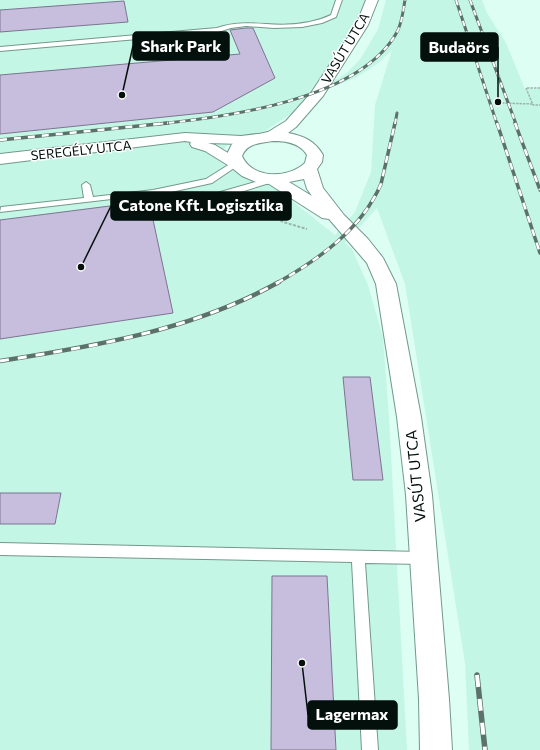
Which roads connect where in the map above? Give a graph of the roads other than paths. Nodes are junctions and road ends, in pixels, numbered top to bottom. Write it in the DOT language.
graph roads {
  1 [pos="339,0"];
  2 [pos="372,0"];
  3 [pos="0,49"];
  4 [pos="316,96"];
  5 [pos="273,136"];
  6 [pos="257,138"];
  7 [pos="162,141"];
  8 [pos="303,142"];
  9 [pos="0,159"];
  10 [pos="236,164"];
  11 [pos="309,169"];
  12 [pos="273,179"];
  13 [pos="86,185"];
  14 [pos="153,193"];
  15 [pos="89,200"];
  16 [pos="1,210"];
  17 [pos="338,219"];
  18 [pos="0,549"];
  19 [pos="358,557"];
  20 [pos="424,558"];
  21 [pos="370,750"];
  22 [pos="436,750"];
  1 -- 3 [label="lane"];
  2 -- 4 [label="street, VASÚT UTCA"];
  4 -- 5 [label="street, VASÚT UTCA"];
  4 -- 8 [label="street, VASÚT UTCA"];
  5 -- 6 [label="street, VASÚT UTCA"];
  5 -- 8 [label="street, VASÚT UTCA"];
  6 -- 7 [label="street, SEREGÉLY UTCA"];
  6 -- 10 [label="street, VASÚT UTCA"];
  7 -- 9 [label="street, SEREGÉLY UTCA"];
  7 -- 10 [label="street, SEREGÉLY UTCA"];
  8 -- 11 [label="street, VASÚT UTCA"];
  10 -- 12 [label="street, VASÚT UTCA"];
  10 -- 14 [label="lane"];
  11 -- 12 [label="street, VASÚT UTCA"];
  11 -- 17 [label="street, VASÚT UTCA"];
  12 -- 14 [label="lane"];
  12 -- 17 [label="street, VASÚT UTCA"];
  13 -- 15 [label="lane"];
  14 -- 15 [label="lane"];
  15 -- 16 [label="lane"];
  17 -- 20 [label="street, VASÚT UTCA"];
  18 -- 19 [label="lane"];
  19 -- 20 [label="lane"];
  19 -- 21 [label="lane"];
  20 -- 22 [label="street, VASÚT UTCA"];
}
